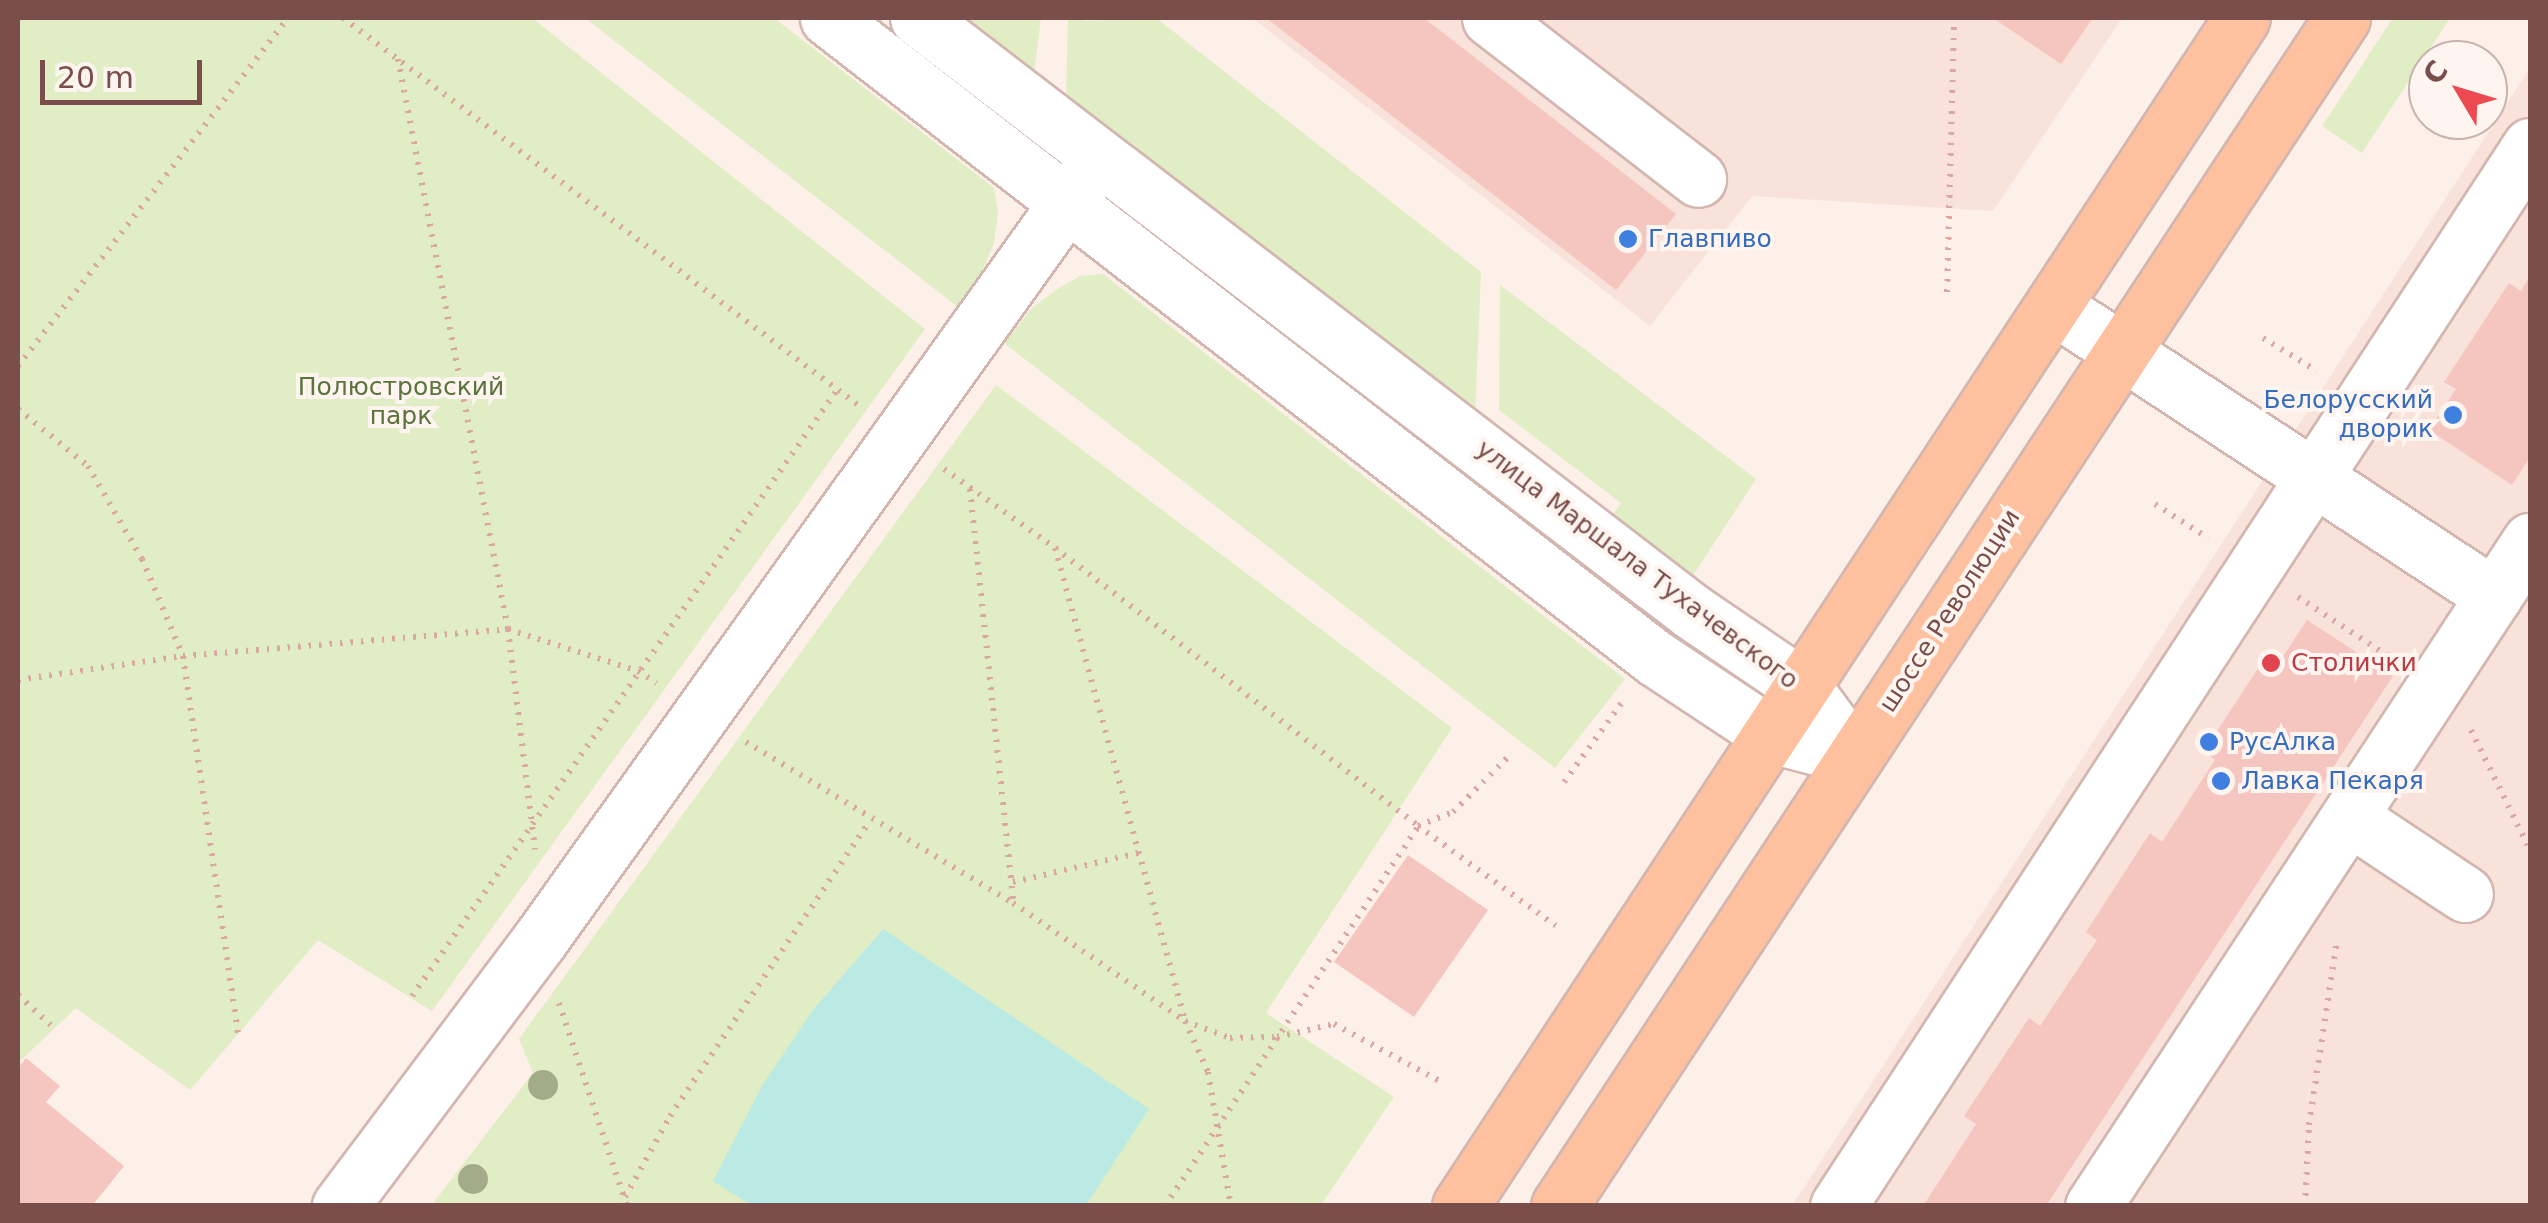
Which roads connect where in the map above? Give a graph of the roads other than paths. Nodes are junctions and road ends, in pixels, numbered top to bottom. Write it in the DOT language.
graph roads {
  1 [pos="828,18"];
  2 [pos="918,18"];
  3 [pos="1490,18"];
  4 [pos="2242,18"];
  5 [pos="2342,18"];
  6 [pos="2530,146"];
  7 [pos="1100,158"];
  8 [pos="1698,179"];
  9 [pos="1068,203"];
  10 [pos="2053,306"];
  11 [pos="2122,351"];
  12 [pos="2314,478"];
  13 [pos="2530,540"];
  14 [pos="2494,596"];
  15 [pos="1802,686"];
  16 [pos="1771,734"];
  17 [pos="1854,757"];
  18 [pos="2337,836"];
  19 [pos="2465,894"];
  20 [pos="340,1206"];
  21 [pos="1460,1206"];
  22 [pos="1559,1206"];
  23 [pos="1838,1206"];
  24 [pos="2093,1206"];
  1 -- 9 [label="street"];
  2 -- 7 [label="street, улица Маршала Тухачевского"];
  3 -- 8 [label="street"];
  4 -- 10 [label="main road"];
  5 -- 11 [label="main road, шоссе Революции"];
  6 -- 12 [label="street"];
  7 -- 9 [label="street"];
  7 -- 15 [label="street, улица Маршала Тухачевского"];
  9 -- 16 [label="street"];
  9 -- 20 [label="street"];
  10 -- 11 [label="street"];
  10 -- 15 [label="main road"];
  11 -- 12 [label="street"];
  11 -- 17 [label="main road, шоссе Революции"];
  12 -- 14 [label="street"];
  12 -- 23 [label="street"];
  13 -- 14 [label="street"];
  14 -- 18 [label="street"];
  15 -- 16 [label="main road"];
  15 -- 17 [label="street, улица Маршала Тухачевского"];
  16 -- 17 [label="street"];
  16 -- 21 [label="main road"];
  17 -- 22 [label="main road, шоссе Революции"];
  18 -- 19 [label="street"];
  18 -- 24 [label="street"];
}
